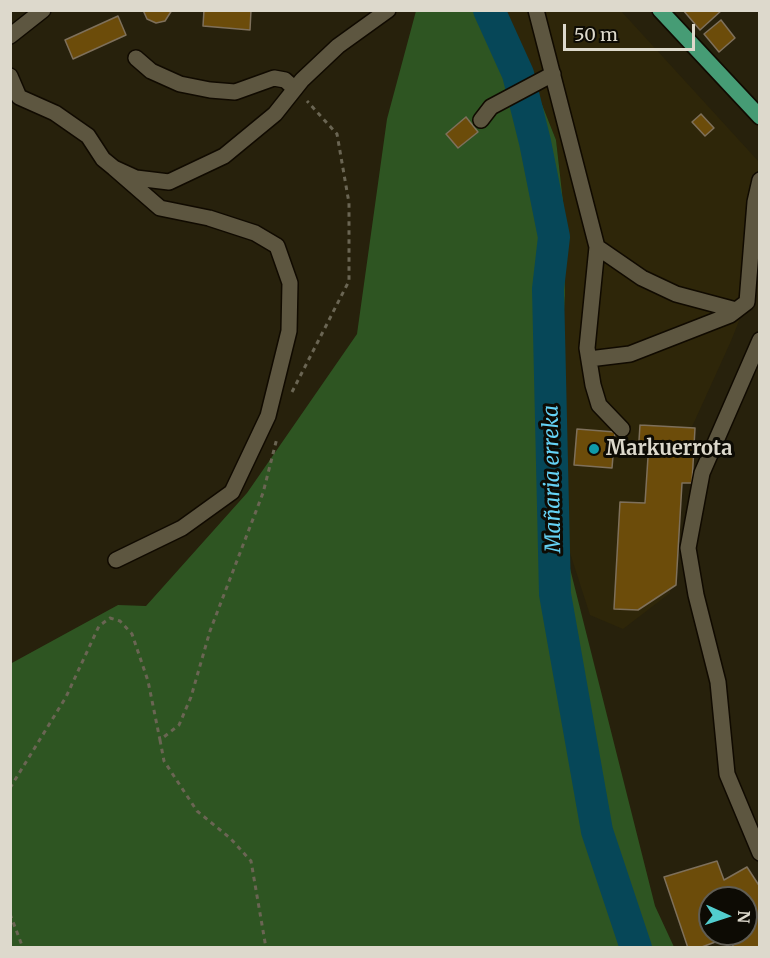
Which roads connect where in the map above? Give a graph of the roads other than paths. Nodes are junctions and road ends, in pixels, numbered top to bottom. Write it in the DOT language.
graph roads {
  1 [pos="388,10"];
  2 [pos="536,10"];
  3 [pos="660,10"];
  4 [pos="40,11"];
  5 [pos="10,36"];
  6 [pos="136,58"];
  7 [pos="553,74"];
  8 [pos="10,76"];
  9 [pos="295,89"];
  10 [pos="759,117"];
  11 [pos="481,120"];
  12 [pos="114,168"];
  13 [pos="759,180"];
  14 [pos="597,247"];
  15 [pos="736,310"];
  16 [pos="759,339"];
  17 [pos="589,359"];
  18 [pos="622,429"];
  19 [pos="116,560"];
  20 [pos="759,853"];
  1 -- 9 [label="street"];
  2 -- 7 [label="street"];
  3 -- 10 [label="main road"];
  4 -- 5 [label="street"];
  6 -- 9 [label="street"];
  7 -- 11 [label="street"];
  7 -- 14 [label="street"];
  8 -- 12 [label="street"];
  9 -- 12 [label="street"];
  12 -- 19 [label="street"];
  13 -- 15 [label="street"];
  14 -- 15 [label="street"];
  14 -- 17 [label="street"];
  15 -- 17 [label="street"];
  16 -- 20 [label="street"];
  17 -- 18 [label="street"];
}
